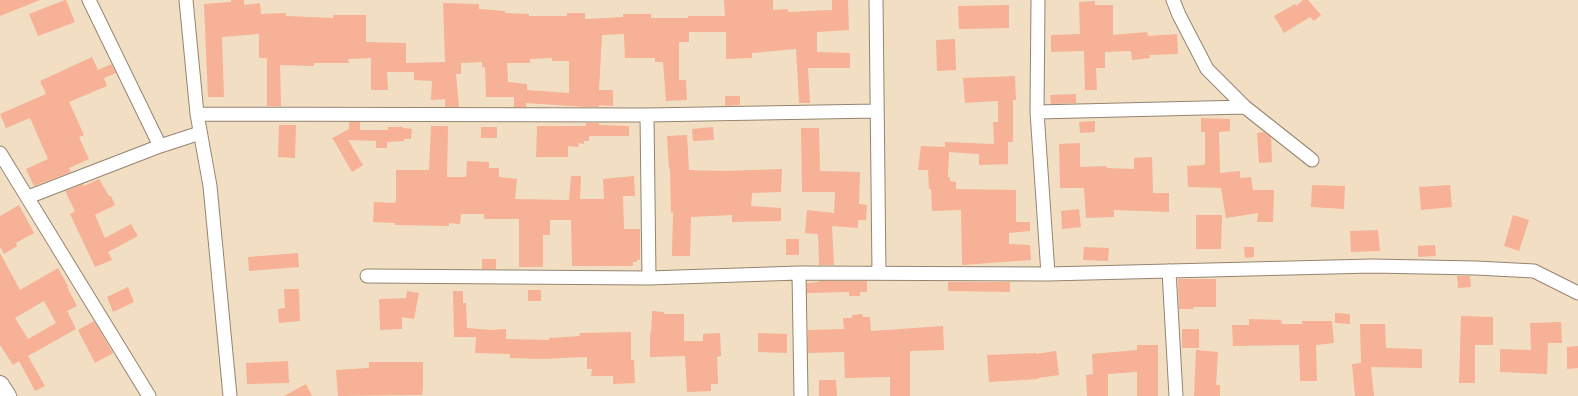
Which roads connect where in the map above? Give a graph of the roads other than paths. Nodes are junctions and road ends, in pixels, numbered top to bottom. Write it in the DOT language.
graph roads {
  1 [pos="90,0"];
  2 [pos="186,0"];
  3 [pos="876,0"];
  4 [pos="1038,0"];
  5 [pos="1173,0"];
  6 [pos="1245,107"];
  7 [pos="877,111"];
  8 [pos="1037,112"];
  9 [pos="197,114"];
  10 [pos="647,115"];
  11 [pos="200,133"];
  12 [pos="160,146"];
  13 [pos="0,153"];
  14 [pos="1312,160"];
  15 [pos="28,197"];
  16 [pos="1169,271"];
  17 [pos="800,273"];
  18 [pos="879,273"];
  19 [pos="1048,274"];
  20 [pos="367,276"];
  21 [pos="649,278"];
  22 [pos="1578,293"];
  23 [pos="0,385"];
  24 [pos="7,396"];
  25 [pos="149,396"];
  26 [pos="230,396"];
  27 [pos="801,396"];
  28 [pos="1176,396"];
  1 -- 12 [label="street"];
  2 -- 9 [label="street"];
  3 -- 7 [label="street"];
  4 -- 8 [label="street"];
  5 -- 6 [label="street"];
  6 -- 8 [label="street"];
  6 -- 14 [label="street"];
  7 -- 10 [label="street"];
  7 -- 18 [label="street"];
  8 -- 19 [label="street"];
  9 -- 10 [label="street"];
  9 -- 11 [label="street"];
  10 -- 21 [label="street"];
  11 -- 12 [label="street"];
  11 -- 26 [label="street"];
  12 -- 15 [label="street"];
  13 -- 15 [label="street"];
  15 -- 25 [label="street"];
  16 -- 19 [label="street"];
  16 -- 22 [label="street"];
  16 -- 28 [label="street"];
  17 -- 18 [label="street"];
  17 -- 21 [label="street"];
  17 -- 27 [label="street"];
  18 -- 19 [label="street"];
  20 -- 21 [label="street"];
  23 -- 24 [label="street"];
}
